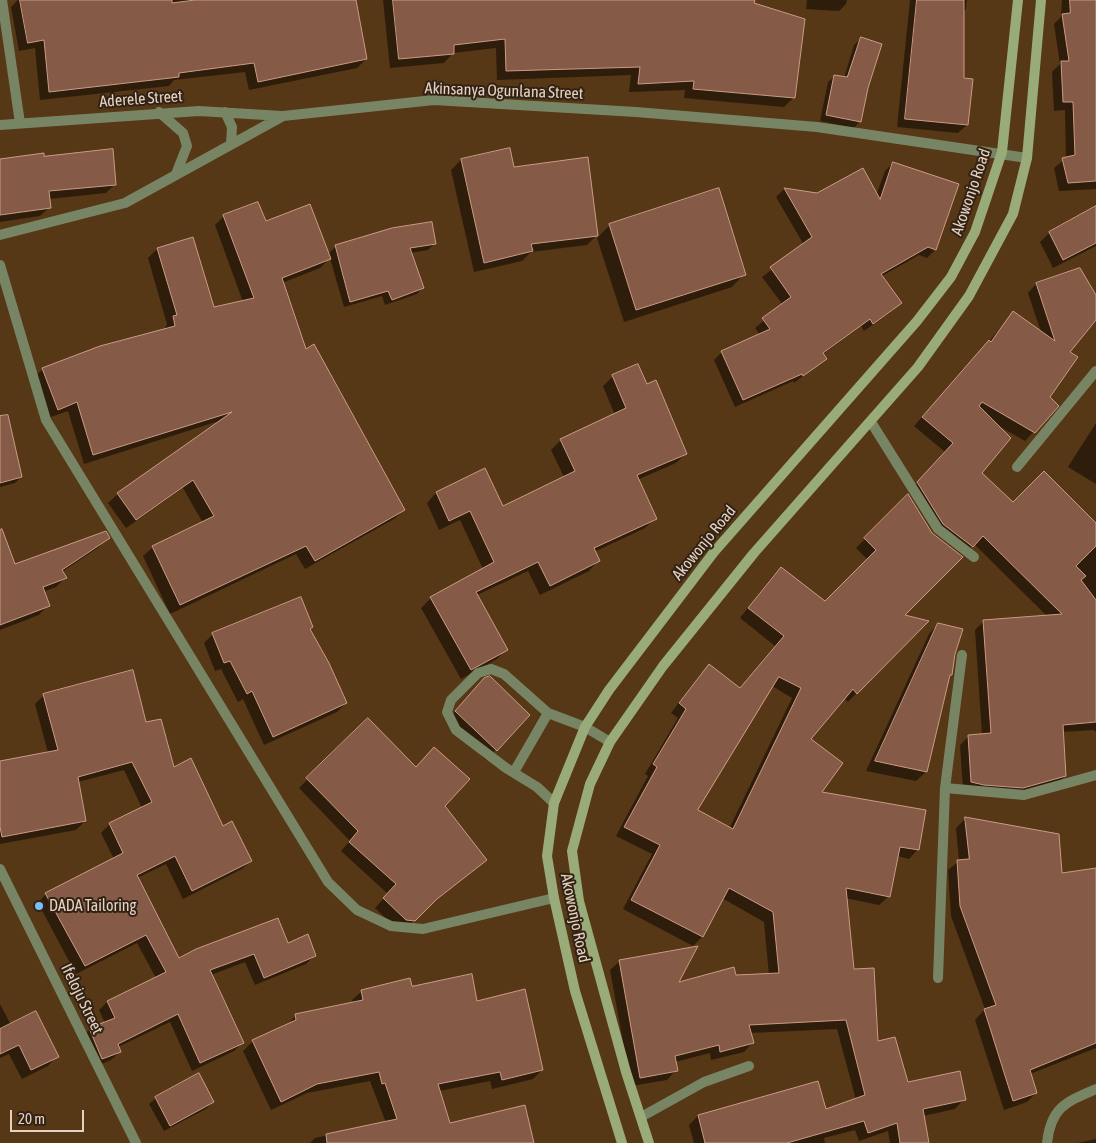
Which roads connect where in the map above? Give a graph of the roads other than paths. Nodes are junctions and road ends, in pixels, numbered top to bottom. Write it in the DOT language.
graph roads {
  1 [pos="2,0"];
  2 [pos="1018,0"];
  3 [pos="1041,0"];
  4 [pos="158,112"];
  5 [pos="225,112"];
  6 [pos="283,116"];
  7 [pos="20,123"];
  8 [pos="0,126"];
  9 [pos="231,144"];
  10 [pos="1002,152"];
  11 [pos="1027,158"];
  12 [pos="176,174"];
  13 [pos="0,235"];
  14 [pos="0,265"];
  15 [pos="1096,371"];
  16 [pos="871,422"];
  17 [pos="1017,467"];
  18 [pos="974,557"];
  19 [pos="962,655"];
  20 [pos="548,713"];
  21 [pos="585,726"];
  22 [pos="610,742"];
  23 [pos="514,772"];
  24 [pos="1096,775"];
  25 [pos="945,788"];
  26 [pos="554,803"];
  27 [pos="0,869"];
  28 [pos="554,898"];
  29 [pos="938,978"];
  30 [pos="749,1066"];
  31 [pos="1096,1089"];
  32 [pos="641,1117"];
  33 [pos="136,1143"];
  34 [pos="622,1143"];
  35 [pos="649,1143"];
  36 [pos="1047,1143"];
  1 -- 7 [label="street"];
  2 -- 10 [label="main road, Akowonjo Road"];
  3 -- 11 [label="main road, Akowonjo Road"];
  4 -- 5 [label="street, Aderele Street"];
  4 -- 7 [label="street, Aderele Street"];
  4 -- 12 [label="street"];
  5 -- 6 [label="street, Aderele Street"];
  5 -- 9 [label="street"];
  6 -- 9 [label="street, Akinsanya Ogunlana Street"];
  6 -- 10 [label="street, Akinsanya Ogunlana Street"];
  7 -- 8 [label="street, Aderele Street"];
  9 -- 12 [label="street, Akinsanya Ogunlana Street"];
  10 -- 11 [label="street, Akinsanya Ogunlana Street"];
  10 -- 21 [label="main road, Akowonjo Road"];
  11 -- 16 [label="main road, Akowonjo Road"];
  12 -- 13 [label="street, Akinsanya Ogunlana Street"];
  14 -- 28 [label="street"];
  15 -- 17 [label="street"];
  16 -- 18 [label="street"];
  16 -- 22 [label="main road, Akowonjo Road"];
  19 -- 25 [label="street"];
  20 -- 21 [label="street"];
  20 -- 23 [label="street"];
  20 -- 23 [label="street"];
  21 -- 22 [label="street"];
  21 -- 26 [label="main road, Akowonjo Road"];
  22 -- 32 [label="main road, Akowonjo Road"];
  23 -- 26 [label="street"];
  24 -- 25 [label="street"];
  25 -- 29 [label="street"];
  26 -- 28 [label="main road, Akowonjo Road"];
  27 -- 33 [label="street, Ifeloju Street"];
  28 -- 34 [label="main road, Akowonjo Road"];
  30 -- 32 [label="street"];
  31 -- 36 [label="street"];
  32 -- 35 [label="main road, Akowonjo Road"];
}
